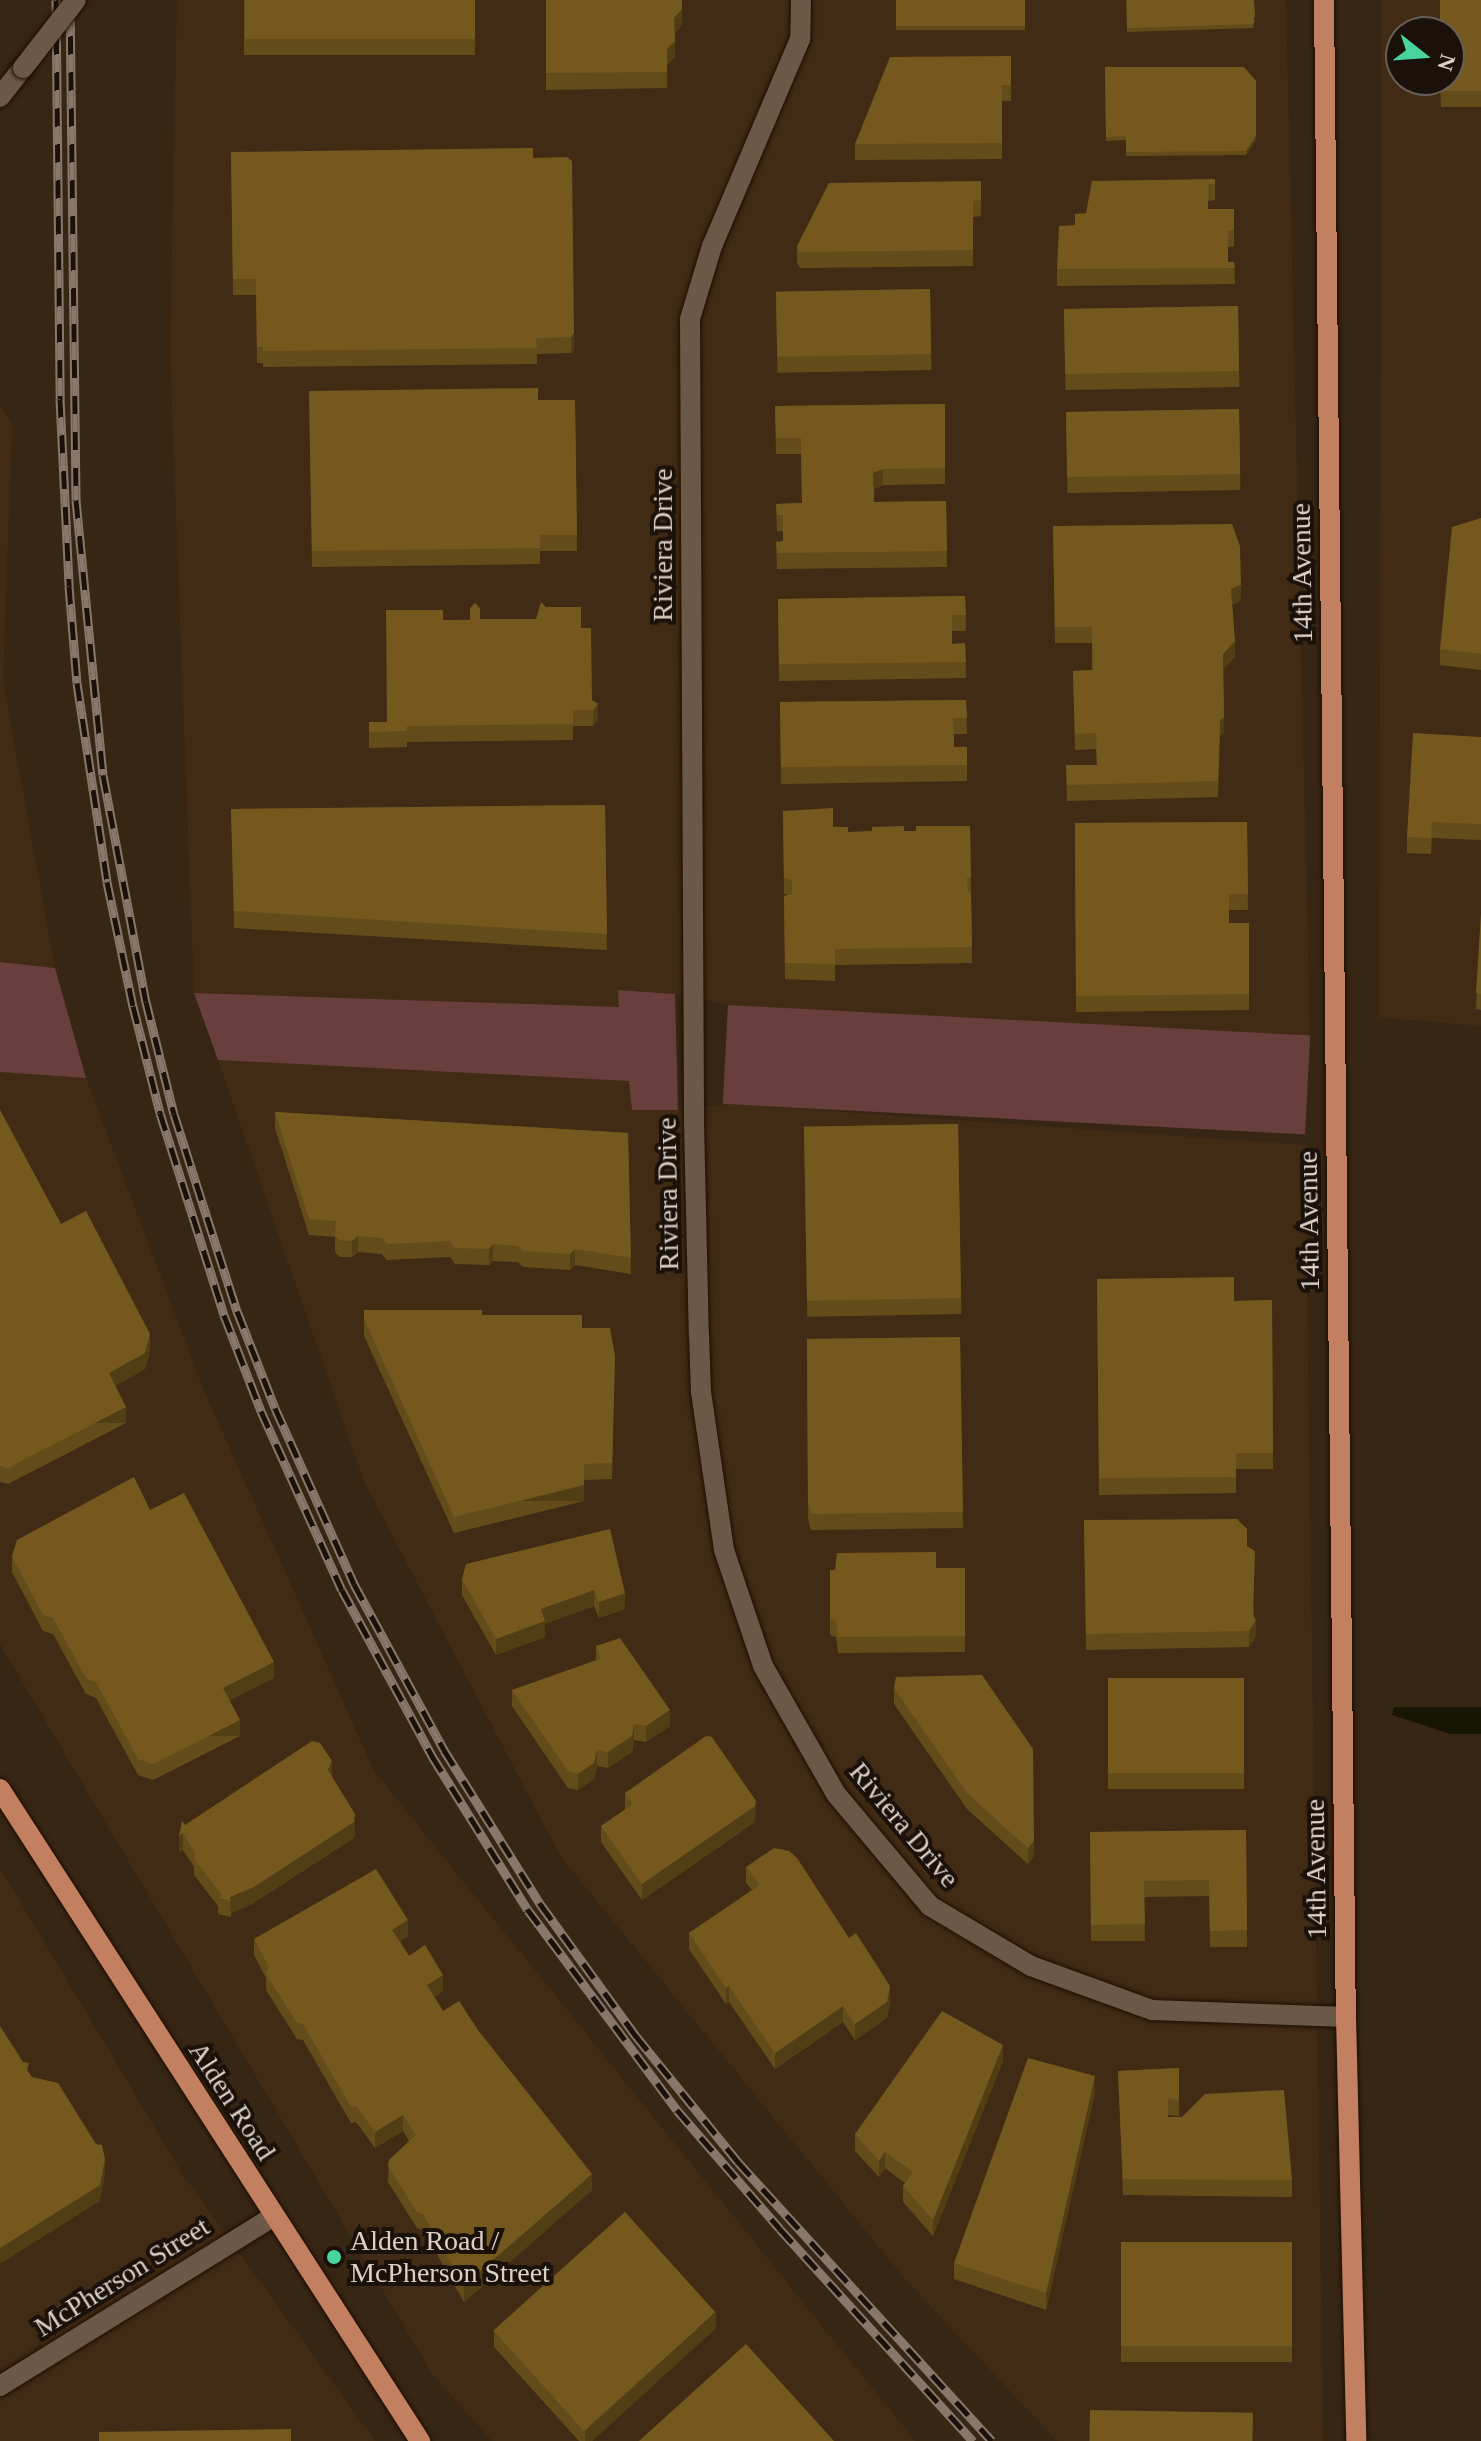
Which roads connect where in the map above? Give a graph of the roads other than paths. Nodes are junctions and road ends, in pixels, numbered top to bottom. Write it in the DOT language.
graph roads {
  1 [pos="76,0"];
  2 [pos="801,0"];
  3 [pos="1324,0"];
  4 [pos="0,97"];
  5 [pos="0,1789"];
  6 [pos="1346,2017"];
  7 [pos="273,2217"];
  8 [pos="0,2386"];
  9 [pos="420,2441"];
  10 [pos="1356,2441"];
  1 -- 4 [label="street, bridge"];
  2 -- 6 [label="street, Riviera Drive"];
  3 -- 6 [label="main road, 14th Avenue"];
  5 -- 7 [label="main road, Alden Road"];
  6 -- 10 [label="main road, 14th Avenue"];
  7 -- 8 [label="street, McPherson Street"];
  7 -- 9 [label="main road, Alden Road"];
}
